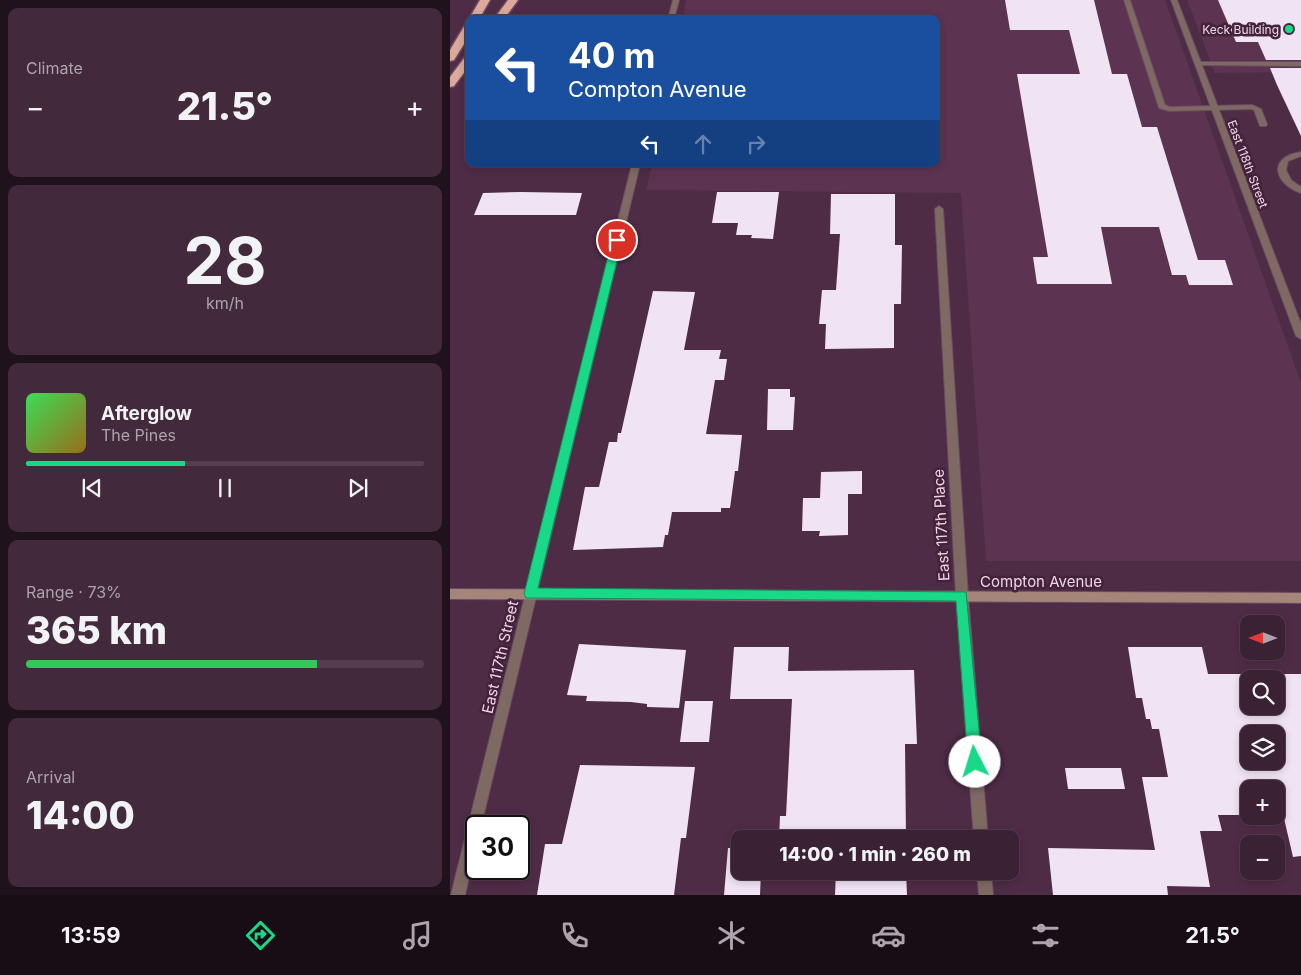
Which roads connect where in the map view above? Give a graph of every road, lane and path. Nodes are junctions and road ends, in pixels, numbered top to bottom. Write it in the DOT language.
graph roads {
  1 [pos="485,0"];
  2 [pos="513,0"];
  3 [pos="676,0"];
  4 [pos="1127,0"];
  5 [pos="1174,0"];
  6 [pos="476,15"];
  7 [pos="502,15"];
  8 [pos="673,15"];
  9 [pos="465,34"];
  10 [pos="450,58"];
  11 [pos="1198,64"];
  12 [pos="1301,64"];
  13 [pos="465,65"];
  14 [pos="450,84"];
  15 [pos="1215,109"];
  16 [pos="1263,124"];
  17 [pos="1301,154"];
  18 [pos="635,167"];
  19 [pos="1301,190"];
  20 [pos="939,209"];
  21 [pos="1301,336"];
  22 [pos="450,594"];
  23 [pos="530,594"];
  24 [pos="962,596"];
  25 [pos="1301,598"];
  26 [pos="980,830"];
  27 [pos="985,880"];
  28 [pos="458,895"];
  29 [pos="986,895"];
  1 -- 6 [label="highway"];
  2 -- 7 [label="highway"];
  3 -- 8 [label="street"];
  4 -- 15 [label="street"];
  5 -- 11 [label="street, East 118th Street"];
  9 -- 10 [label="highway"];
  11 -- 12 [label="street"];
  11 -- 15 [label="street, East 118th Street"];
  13 -- 14 [label="highway"];
  15 -- 16 [label="street"];
  15 -- 21 [label="street, East 118th Street"];
  17 -- 19 [label="street"];
  18 -- 23 [label="street, East 117th Street"];
  20 -- 24 [label="street, East 117th Place"];
  22 -- 23 [label="main road, Compton Avenue"];
  23 -- 24 [label="main road, Compton Avenue"];
  23 -- 28 [label="street, East 117th Street"];
  24 -- 25 [label="main road, Compton Avenue"];
  24 -- 26 [label="street, East 117th Place"];
  27 -- 29 [label="street"];
}
